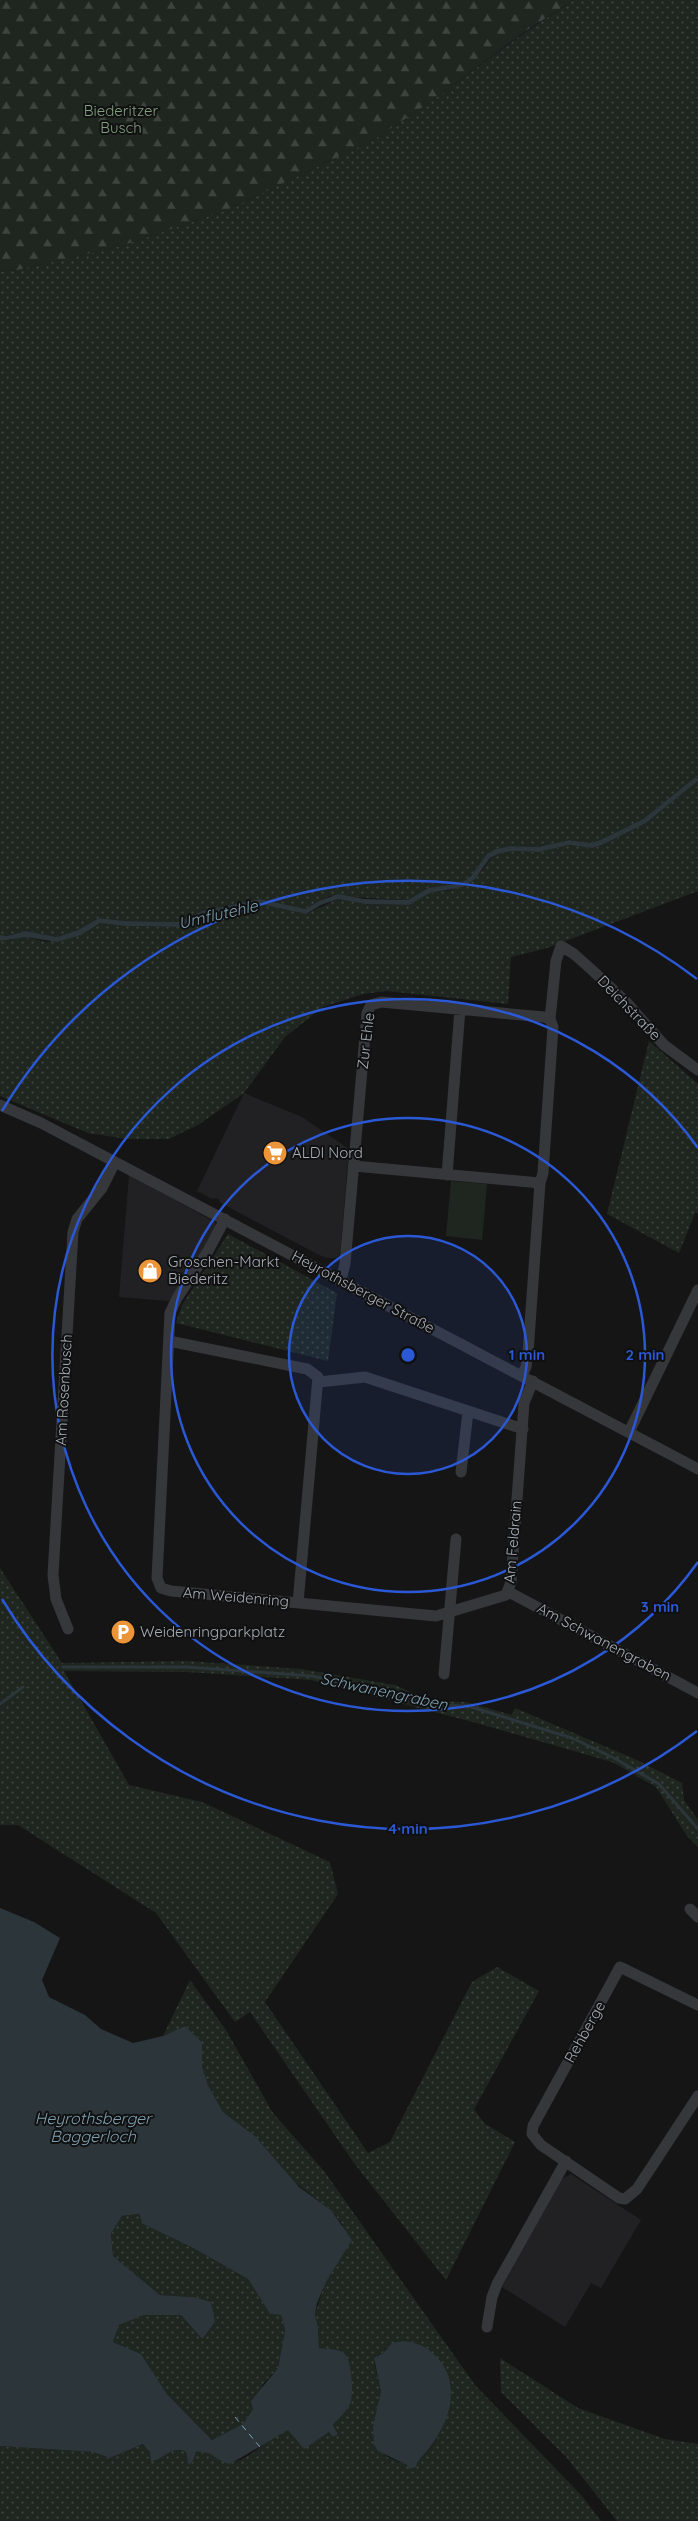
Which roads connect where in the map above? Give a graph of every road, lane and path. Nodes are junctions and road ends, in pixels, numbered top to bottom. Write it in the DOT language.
graph roads {
  1 [pos="460,1010"];
  2 [pos="550,1019"];
  3 [pos="698,1070"];
  4 [pos="0,1105"];
  5 [pos="116,1162"];
  6 [pos="354,1166"];
  7 [pos="447,1174"];
  8 [pos="540,1183"];
  9 [pos="226,1219"];
  10 [pos="340,1280"];
  11 [pos="698,1290"];
  12 [pos="169,1341"];
  13 [pos="522,1376"];
  14 [pos="319,1382"];
  15 [pos="533,1382"];
  16 [pos="468,1412"];
  17 [pos="523,1429"];
  18 [pos="629,1432"];
  19 [pos="698,1469"];
  20 [pos="461,1472"];
  21 [pos="456,1539"];
  22 [pos="509,1592"];
  23 [pos="298,1603"];
  24 [pos="449,1613"];
  25 [pos="68,1629"];
  26 [pos="444,1674"];
  27 [pos="698,1693"];
  28 [pos="698,2005"];
  29 [pos="698,2096"];
  30 [pos="566,2161"];
  31 [pos="487,2327"];
  1 -- 2 [label="street, Zur Ehle"];
  1 -- 6 [label="street, Zur Ehle"];
  1 -- 7 [label="street"];
  2 -- 3 [label="street, Deichstraße"];
  2 -- 8 [label="street"];
  4 -- 5 [label="street, Heyrothsberger Straße"];
  5 -- 9 [label="street, Heyrothsberger Straße"];
  5 -- 25 [label="street, Am Rosenbusch"];
  6 -- 7 [label="street"];
  6 -- 10 [label="street, Zur Ehle"];
  7 -- 8 [label="street"];
  8 -- 13 [label="street"];
  9 -- 10 [label="street, Heyrothsberger Straße"];
  9 -- 12 [label="street, Am Weidenring"];
  10 -- 13 [label="street, Heyrothsberger Straße"];
  11 -- 18 [label="street"];
  12 -- 14 [label="street"];
  12 -- 23 [label="street, Am Weidenring"];
  13 -- 15 [label="street, Heyrothsberger Straße"];
  14 -- 16 [label="street"];
  14 -- 23 [label="street, Am Weidenring"];
  15 -- 17 [label="street, Am Feldrain"];
  15 -- 18 [label="street, Heyrothsberger Straße"];
  16 -- 17 [label="street"];
  16 -- 20 [label="street"];
  17 -- 22 [label="street, Am Feldrain"];
  18 -- 19 [label="street, Heyrothsberger Straße"];
  21 -- 24 [label="street"];
  22 -- 24 [label="street, Am Feldrain"];
  22 -- 27 [label="street, Am Schwanengraben"];
  23 -- 24 [label="street, Am Feldrain"];
  24 -- 26 [label="street"];
  28 -- 30 [label="street, Rehberge"];
  29 -- 30 [label="street, Rehberge"];
  30 -- 31 [label="street"];
}
